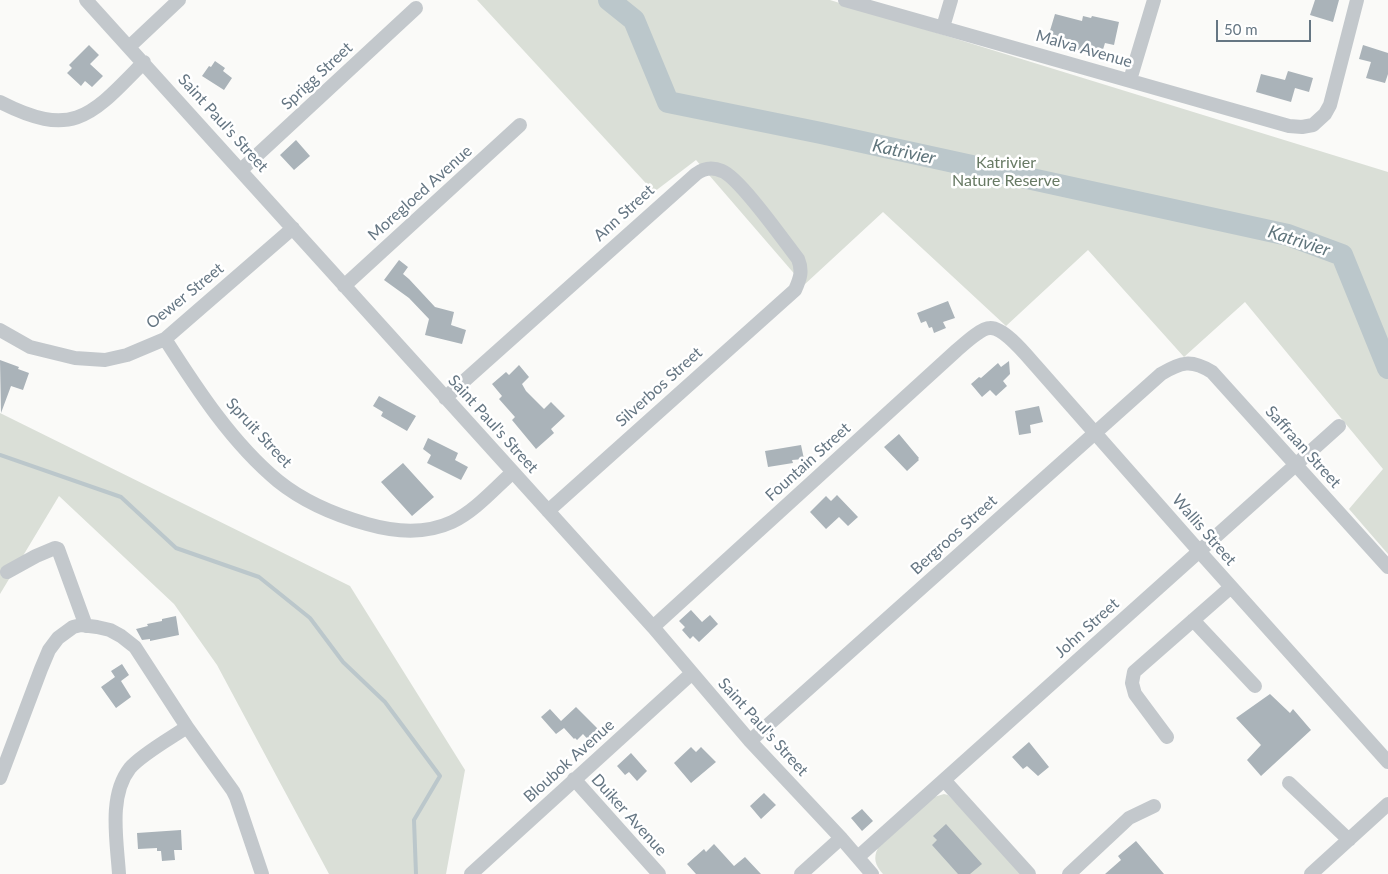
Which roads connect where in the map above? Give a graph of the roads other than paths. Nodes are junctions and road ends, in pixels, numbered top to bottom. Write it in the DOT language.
graph roads {
  1 [pos="86,0"];
  2 [pos="179,0"];
  3 [pos="845,0"];
  4 [pos="951,0"];
  5 [pos="1154,0"];
  6 [pos="1357,0"];
  7 [pos="416,8"];
  8 [pos="943,27"];
  9 [pos="129,47"];
  10 [pos="144,62"];
  11 [pos="1130,80"];
  12 [pos="0,102"];
  13 [pos="520,126"];
  14 [pos="241,170"];
  15 [pos="294,228"];
  16 [pos="344,286"];
  17 [pos="795,290"];
  18 [pos="991,327"];
  19 [pos="0,330"];
  20 [pos="165,339"];
  21 [pos="1184,363"];
  22 [pos="445,398"];
  23 [pos="1339,426"];
  24 [pos="1095,432"];
  25 [pos="1295,465"];
  26 [pos="513,472"];
  27 [pos="548,511"];
  28 [pos="1199,551"];
  29 [pos="1388,567"];
  30 [pos="7,572"];
  31 [pos="1231,587"];
  32 [pos="1193,620"];
  33 [pos="86,626"];
  34 [pos="652,627"];
  35 [pos="691,674"];
  36 [pos="1255,686"];
  37 [pos="186,727"];
  38 [pos="1167,737"];
  39 [pos="750,741"];
  40 [pos="1388,762"];
  41 [pos="0,778"];
  42 [pos="574,779"];
  43 [pos="944,780"];
  44 [pos="1289,783"];
  45 [pos="1388,804"];
  46 [pos="1154,806"];
  47 [pos="841,838"];
  48 [pos="1349,840"];
  49 [pos="858,858"];
  50 [pos="118,874"];
  51 [pos="262,874"];
  52 [pos="471,874"];
  53 [pos="658,874"];
  54 [pos="801,874"];
  55 [pos="872,874"];
  56 [pos="1029,874"];
  57 [pos="1069,874"];
  58 [pos="1312,874"];
  1 -- 9 [label="street, Saint Paul's Street"];
  2 -- 9 [label="street"];
  3 -- 8 [label="street, Malva Avenue"];
  4 -- 8 [label="street"];
  5 -- 11 [label="street"];
  6 -- 11 [label="street, Malva Avenue"];
  7 -- 14 [label="street, Sprigg Street"];
  8 -- 11 [label="street, Malva Avenue"];
  9 -- 10 [label="street, Saint Paul's Street"];
  10 -- 12 [label="street"];
  10 -- 14 [label="street, Saint Paul's Street"];
  13 -- 16 [label="street, Moregloed Avenue"];
  14 -- 15 [label="street, Saint Paul's Street"];
  15 -- 16 [label="street, Saint Paul's Street"];
  15 -- 20 [label="street, Oewer Street"];
  16 -- 22 [label="street, Saint Paul's Street"];
  17 -- 22 [label="street, Ann Street"];
  17 -- 27 [label="street, Silverbos Street"];
  18 -- 24 [label="street, Wallis Street"];
  18 -- 34 [label="street, Fountain Street"];
  19 -- 20 [label="street, Oewer Street"];
  20 -- 26 [label="street, Spruit Street"];
  21 -- 24 [label="street, Bergroos Street"];
  21 -- 25 [label="street, Saffraan Street"];
  22 -- 26 [label="street, Saint Paul's Street"];
  23 -- 25 [label="street, John Street"];
  24 -- 28 [label="street, Wallis Street"];
  24 -- 39 [label="street, Bergroos Street"];
  25 -- 28 [label="street, John Street"];
  25 -- 29 [label="street, Saffraan Street"];
  26 -- 27 [label="street, Saint Paul's Street"];
  27 -- 34 [label="street, Saint Paul's Street"];
  28 -- 31 [label="street, Wallis Street"];
  28 -- 43 [label="street, John Street"];
  30 -- 33 [label="street"];
  31 -- 32 [label="street"];
  31 -- 40 [label="street, Wallis Street"];
  32 -- 36 [label="street"];
  32 -- 38 [label="street"];
  33 -- 37 [label="street"];
  33 -- 41 [label="street"];
  34 -- 35 [label="street, Saint Paul's Street"];
  35 -- 39 [label="street, Saint Paul's Street"];
  35 -- 42 [label="street, Bloubok Avenue"];
  37 -- 50 [label="street"];
  37 -- 51 [label="street"];
  39 -- 47 [label="street, Saint Paul's Street"];
  42 -- 52 [label="street, Bloubok Avenue"];
  42 -- 53 [label="street, Duiker Avenue"];
  43 -- 49 [label="street, John Street"];
  43 -- 56 [label="street"];
  44 -- 48 [label="street"];
  45 -- 48 [label="street"];
  46 -- 57 [label="street"];
  47 -- 49 [label="street, Saint Paul's Street"];
  47 -- 54 [label="street"];
  48 -- 58 [label="street"];
  49 -- 55 [label="street, Saint Paul's Street"];
}
